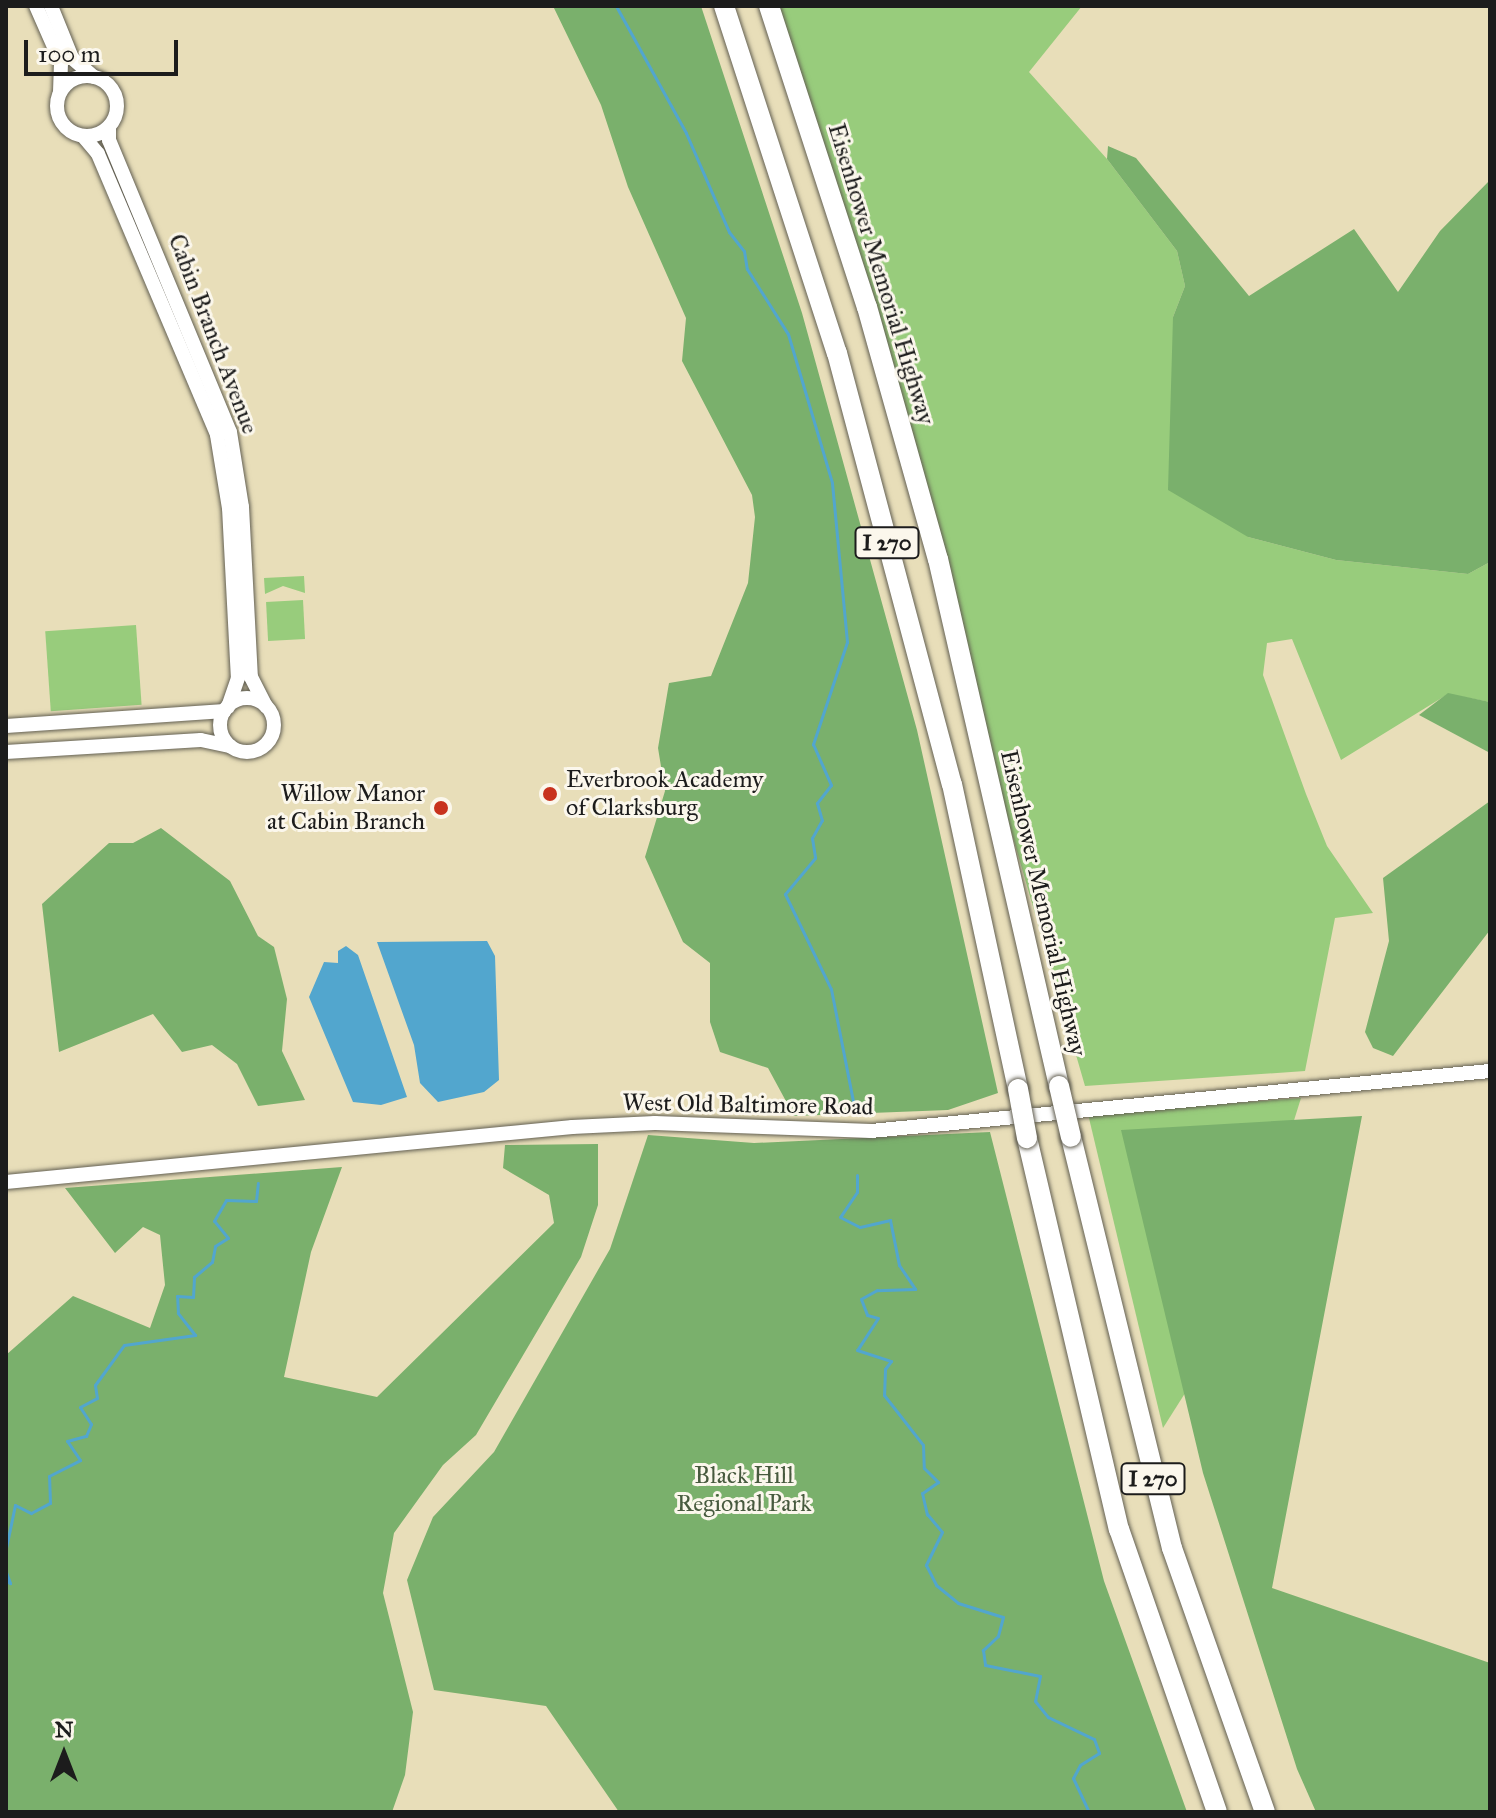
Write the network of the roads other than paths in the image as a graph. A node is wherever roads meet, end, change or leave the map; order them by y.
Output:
1 (36, 6) edge
2 (51, 6) edge
3 (724, 6) edge
4 (769, 6) edge
5 (94, 77) junction
6 (60, 92) junction
7 (109, 127) junction
8 (83, 136) junction
9 (266, 706) junction
10 (226, 709) junction
11 (6, 726) edge
12 (230, 746) junction
13 (6, 752) edge
14 (1490, 1071) edge
15 (6, 1182) edge
16 (1217, 1812) edge
17 (1265, 1812) edge

1 - 6 street
2 - 5 street
3 - 16 highway, I 270, bridge
4 - 17 highway, Eisenhower Memorial Highway / I 270, bridge
5 - 6 street
5 - 7 street
6 - 8 street
7 - 8 street
7 - 9 street, Cabin Branch Avenue
8 - 10 street, Cabin Branch Avenue
9 - 10 street
9 - 12 street
10 - 11 street
10 - 12 street
12 - 13 street
14 - 15 street, West Old Baltimore Road

